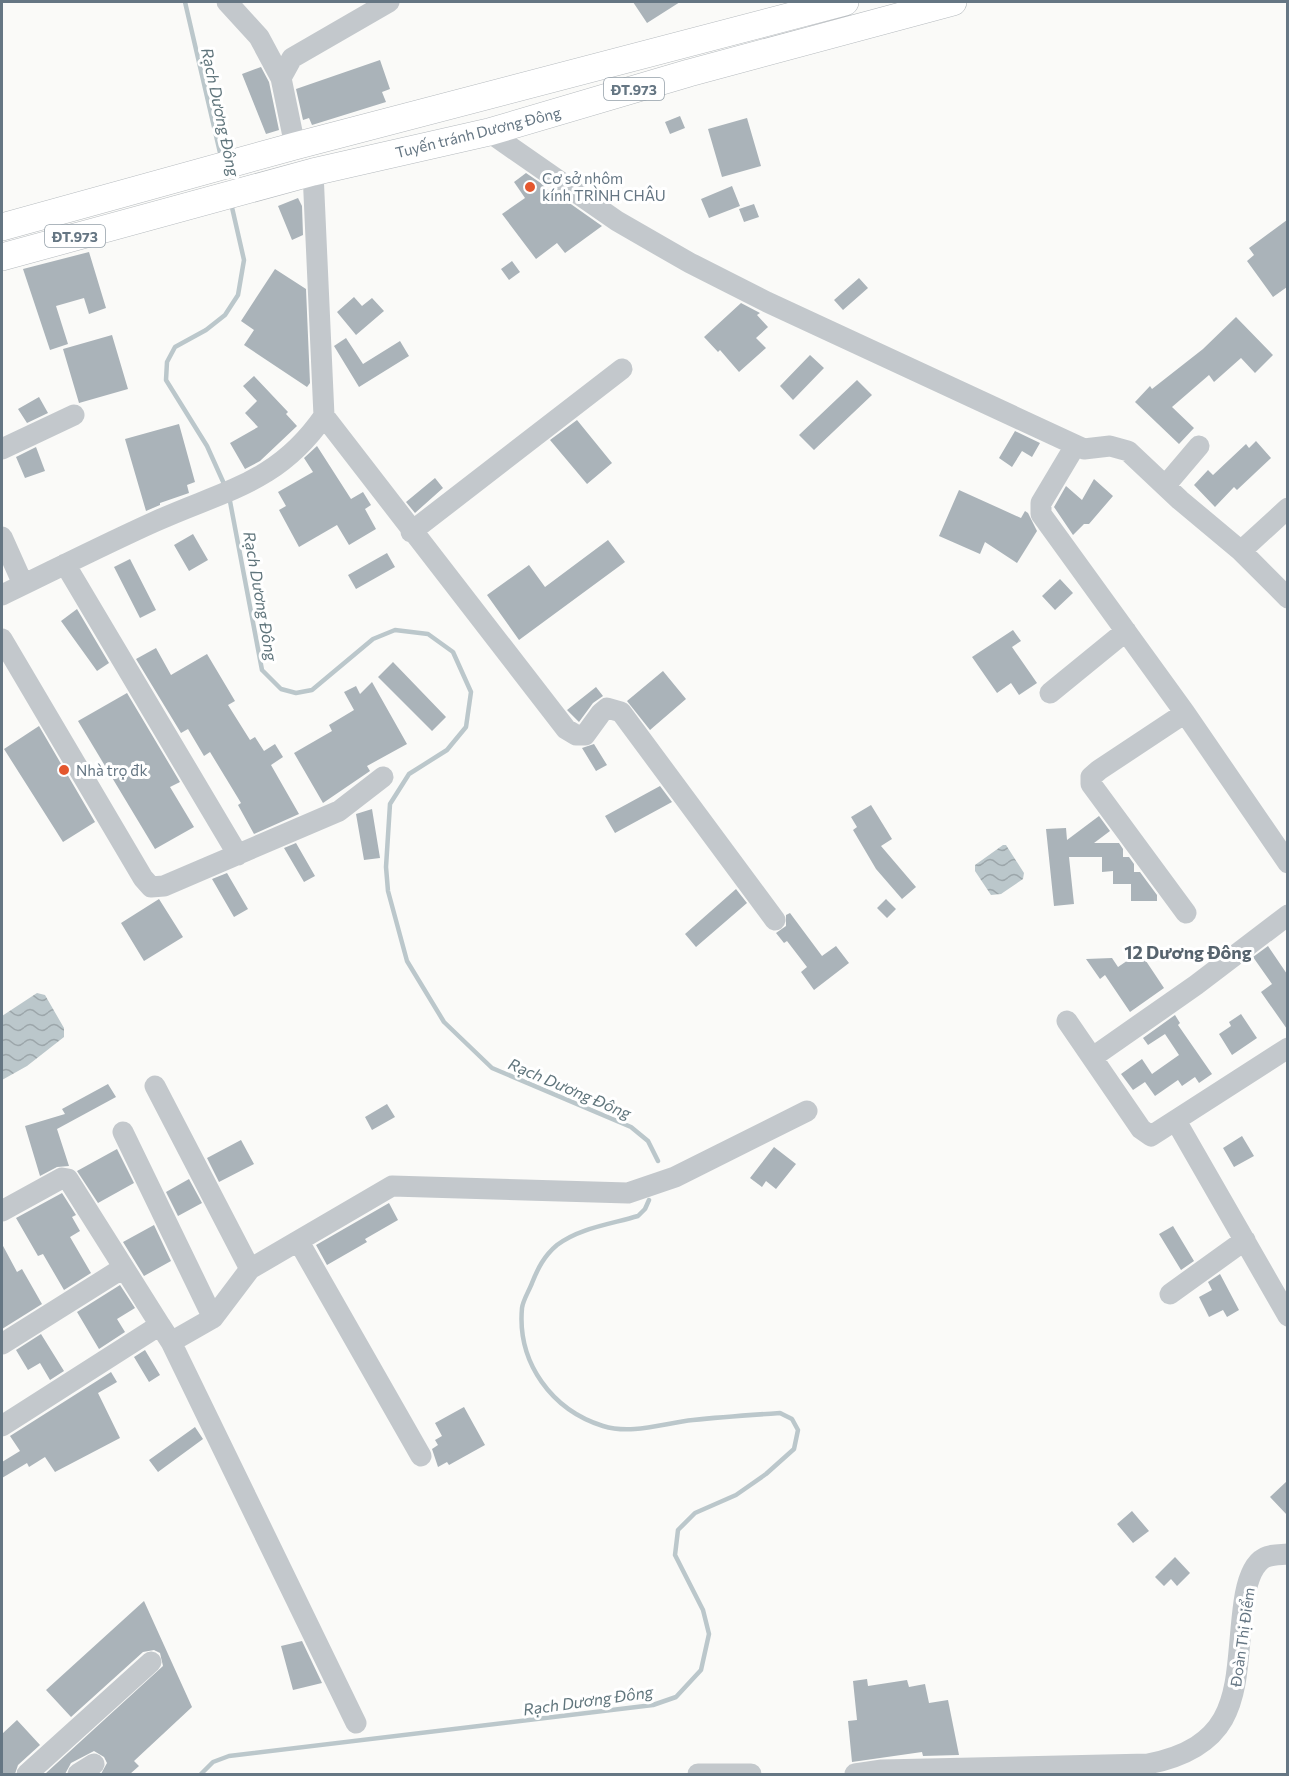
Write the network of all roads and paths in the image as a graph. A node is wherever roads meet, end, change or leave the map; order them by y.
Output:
1 (227, 2) edge
2 (389, 2) edge
3 (846, 2) edge
4 (953, 2) edge
5 (683, 45) junction
6 (689, 73) junction
7 (281, 78) junction
8 (489, 132) junction
9 (295, 146) junction
10 (313, 172) junction
11 (2, 226) edge
12 (2, 257) edge
13 (622, 369) dead end
14 (74, 416) dead end
15 (324, 416) junction
16 (1075, 446) junction
17 (1199, 446) dead end
18 (2, 449) edge
19 (1166, 486) junction
20 (1287, 508) edge
21 (411, 532) junction
22 (2, 537) edge
23 (1241, 551) junction
24 (65, 564) junction
25 (24, 584) junction
26 (2, 595) edge
27 (1287, 598) edge
28 (1126, 631) junction
29 (2, 639) edge
30 (1050, 693) dead end
31 (1185, 713) junction
32 (383, 777) dead end
33 (238, 855) junction
34 (1287, 863) edge
35 (1186, 913) dead end
36 (1287, 915) edge
37 (775, 920) dead end
38 (1067, 1021) dead end
39 (1287, 1048) edge
40 (1093, 1057) junction
41 (155, 1086) dead end
42 (807, 1111) dead end
43 (1176, 1121) junction
44 (123, 1132) dead end
45 (2, 1211) edge
46 (1245, 1240) junction
47 (299, 1242) junction
48 (123, 1269) junction
49 (250, 1269) junction
50 (1170, 1294) dead end
51 (1287, 1316) edge
52 (213, 1318) junction
53 (166, 1333) junction
54 (2, 1344) edge
55 (2, 1426) edge
56 (421, 1456) dead end
57 (1287, 1554) edge
58 (151, 1662) dead end
59 (356, 1724) dead end
60 (27, 1774) edge
61 (698, 1774) edge
62 (751, 1774) edge
63 (855, 1774) edge

1 - 7 street
2 - 7 street
3 - 5 main road, ĐT.973
4 - 6 main road, Tuyến tránh Dương Đông / ĐT.973
5 - 6 main road
5 - 9 main road, ĐT.973
6 - 8 main road, Tuyến tránh Dương Đông / ĐT.973
7 - 9 street
8 - 10 main road, Tuyến tránh Dương Đông / ĐT.973
8 - 16 street
9 - 11 main road, ĐT.973
10 - 12 main road, Tuyến tránh Dương Đông / ĐT.973
10 - 15 street
13 - 21 street
14 - 18 street
15 - 21 street
15 - 24 street
16 - 19 street
16 - 28 street
17 - 19 street
19 - 23 street
20 - 23 street
21 - 37 street
22 - 25 street
23 - 27 street
24 - 25 street
24 - 33 street
25 - 26 street
28 - 30 street
28 - 31 street
29 - 33 street
31 - 34 street
31 - 35 street
32 - 33 street
36 - 40 street
38 - 40 street
39 - 43 street
40 - 43 street
41 - 49 street
42 - 47 street
43 - 46 street
44 - 52 street
45 - 48 street
46 - 50 street
46 - 51 street
47 - 49 street
47 - 56 street
48 - 53 street
48 - 54 street
49 - 52 street
52 - 53 street
53 - 55 street
53 - 59 street
57 - 63 street, Đoàn Thị Điểm
58 - 60 street
61 - 62 street

